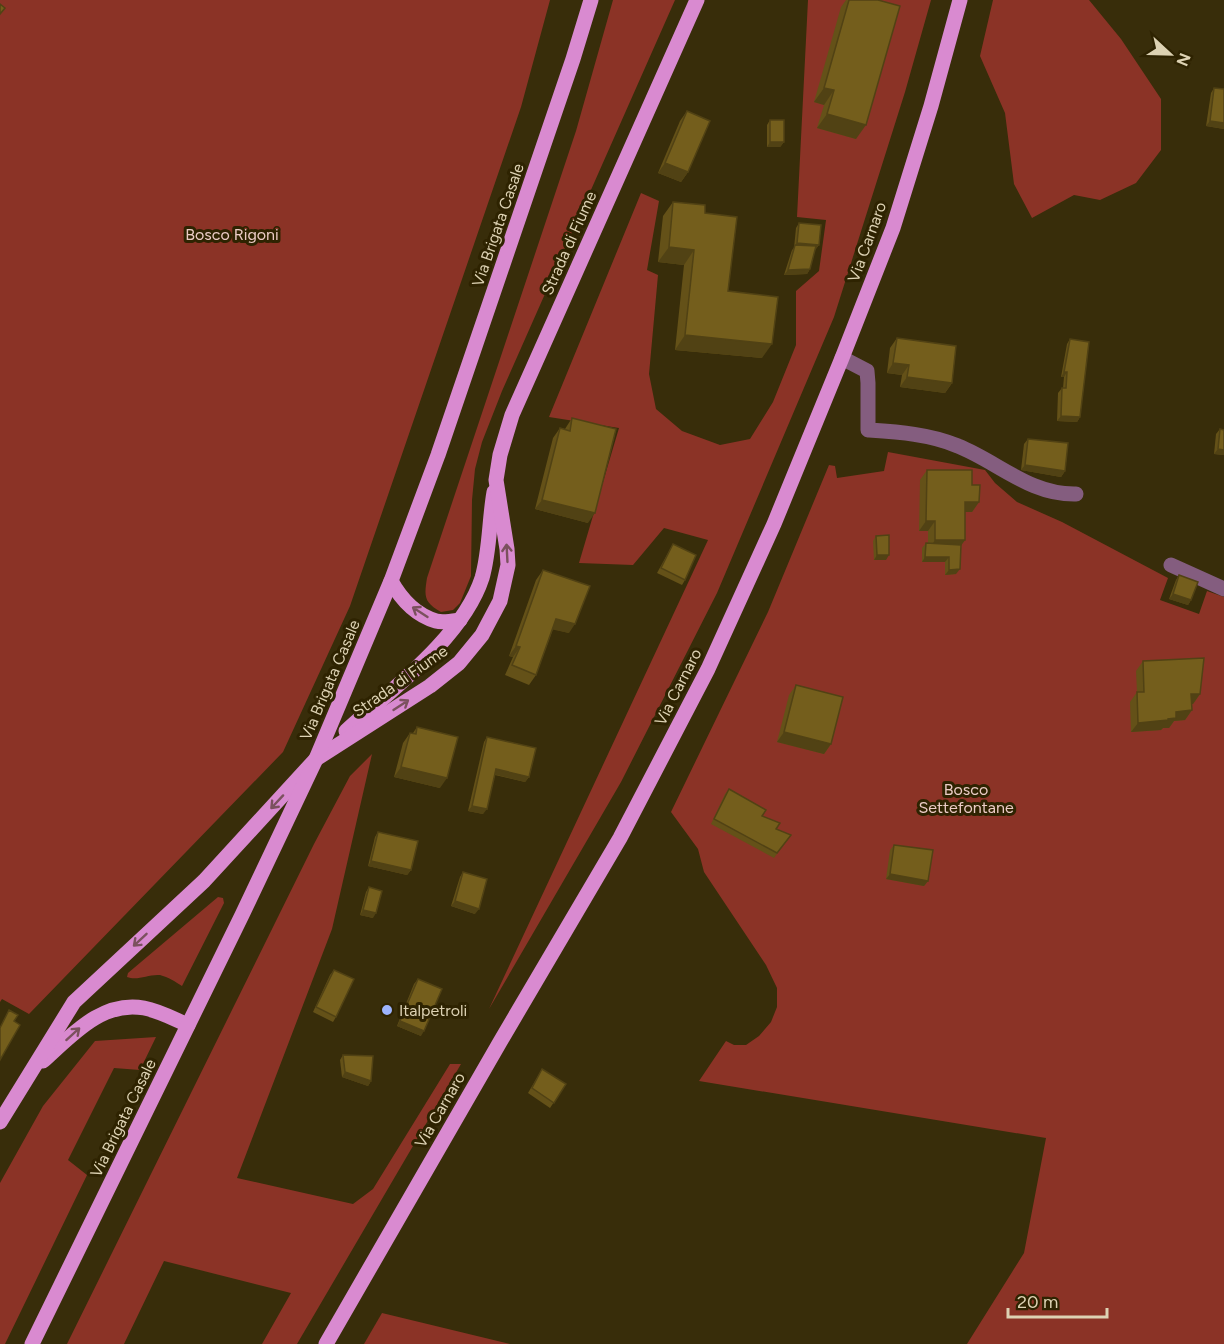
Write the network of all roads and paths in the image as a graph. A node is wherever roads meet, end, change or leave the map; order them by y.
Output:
1 (591, 0) edge
2 (697, 0) edge
3 (960, 0) edge
4 (842, 358) junction
5 (496, 480) junction
6 (1076, 494) dead end
7 (1171, 565) dead end
8 (391, 581) junction
9 (1224, 589) edge
10 (460, 620) junction
11 (316, 759) junction
12 (188, 1025) junction
13 (30, 1073) junction
14 (0, 1122) edge
15 (32, 1344) edge
16 (326, 1344) edge

1 - 8 main road, Via Brigata Casale
2 - 5 main road, Strada di Fiume
3 - 4 main road, Via Carnaro
4 - 6 street
4 - 16 main road, Via Carnaro
5 - 10 main road
11 -> 5 main road, Strada di Fiume
7 - 9 street
10 -> 8 main road
8 - 11 main road, Via Brigata Casale
10 - 11 main road
11 - 12 main road, Via Brigata Casale
11 -> 13 main road, Strada di Fiume
13 -> 12 main road
12 - 15 main road, Via Brigata Casale
13 - 14 main road, Strada di Fiume

